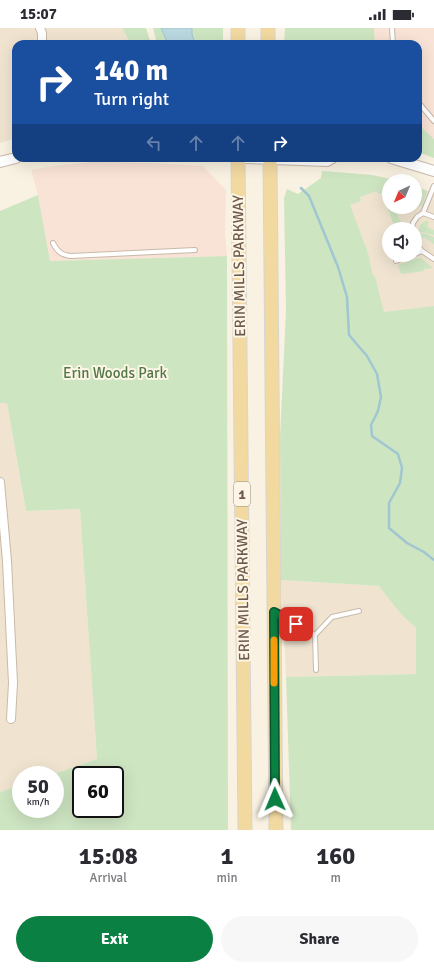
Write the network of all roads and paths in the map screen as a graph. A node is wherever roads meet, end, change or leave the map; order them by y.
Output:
1 (40, 28) edge
2 (238, 28) edge
3 (268, 28) edge
4 (392, 28) edge
5 (42, 40) edge
6 (238, 40) edge
7 (268, 40) edge
8 (393, 40) edge
9 (422, 107) edge
10 (434, 121) edge
11 (12, 159) edge
12 (0, 162) edge
13 (238, 162) edge
14 (270, 162) edge
15 (404, 162) edge
16 (434, 172) edge
17 (434, 186) edge
18 (423, 213) junction
19 (434, 217) edge
20 (414, 222) edge
21 (53, 243) dead end
22 (195, 250) dead end
23 (422, 252) edge
24 (434, 260) edge
25 (0, 482) edge
26 (359, 611) dead end
27 (274, 612) junction
28 (315, 635) junction
29 (316, 670) dead end
30 (11, 719) dead end
31 (245, 830) edge
32 (276, 830) edge

1 - 5 street
2 - 6 main road
3 - 7 main road
4 - 8 lane
9 - 10 lane
11 - 12 street
13 - 31 main road, ERIN MILLS PARKWAY / 1
14 - 27 main road, ERIN MILLS PARKWAY
15 - 16 street
17 - 18 lane
18 - 19 lane
18 - 20 lane
21 - 22 lane
23 - 24 lane
25 - 30 street
26 - 28 lane
27 - 28 lane
27 - 32 main road, ERIN MILLS PARKWAY
28 - 29 lane

